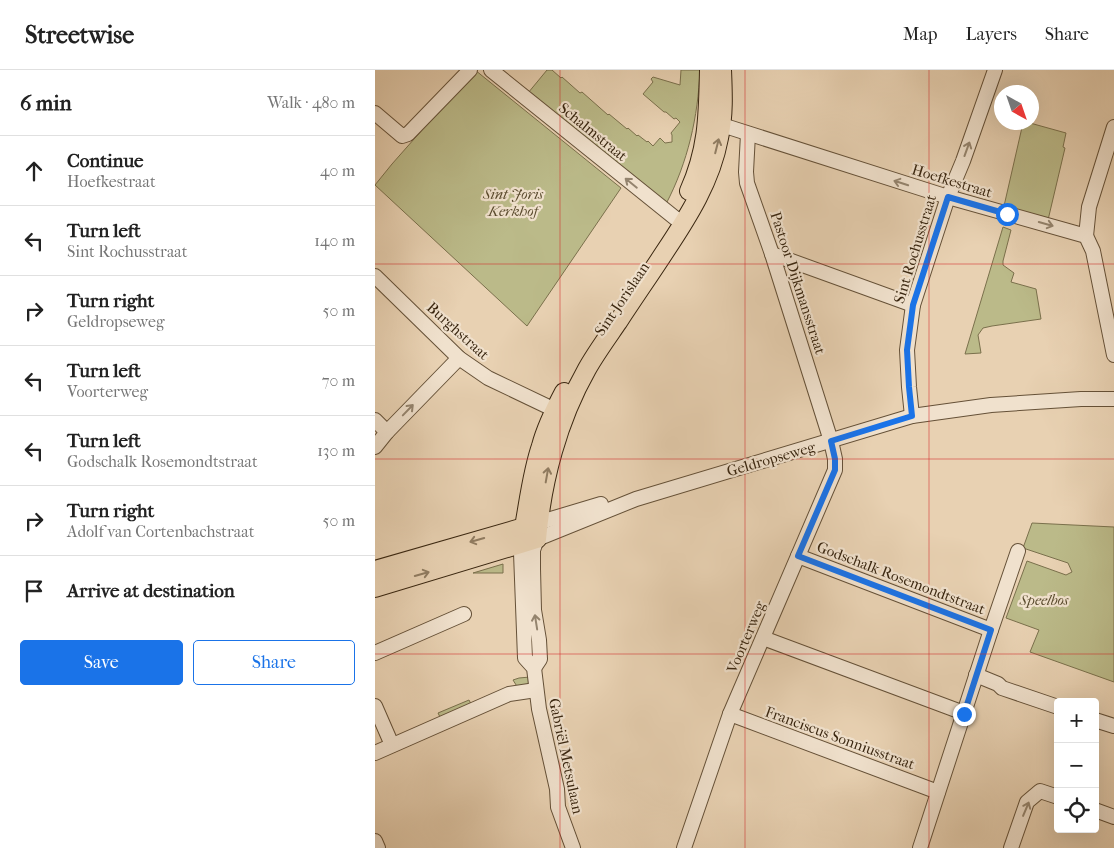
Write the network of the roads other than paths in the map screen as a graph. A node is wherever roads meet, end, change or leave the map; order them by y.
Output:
1 (470, 70) edge
2 (491, 70) edge
3 (709, 70) edge
4 (722, 70) edge
5 (995, 70) edge
6 (375, 113) edge
7 (722, 125) junction
8 (1114, 128) edge
9 (748, 134) junction
10 (948, 197) junction
11 (675, 218) junction
12 (1086, 236) junction
13 (772, 254) junction
14 (375, 276) edge
15 (913, 305) junction
16 (1114, 355) edge
17 (459, 358) junction
18 (1114, 399) edge
19 (555, 410) junction
20 (912, 416) junction
21 (375, 420) edge
22 (387, 432) junction
23 (831, 441) junction
24 (375, 446) edge
25 (530, 533) junction
26 (1019, 551) dead end
27 (798, 556) junction
28 (375, 570) edge
29 (375, 588) edge
30 (464, 614) dead end
31 (991, 630) junction
32 (763, 638) junction
33 (375, 653) edge
34 (976, 676) junction
35 (536, 690) junction
36 (375, 706) edge
37 (1054, 706) edge
38 (730, 714) junction
39 (964, 714) junction
40 (1099, 721) edge
41 (1114, 726) edge
42 (392, 745) junction
43 (375, 753) edge
44 (938, 792) junction
45 (1054, 796) edge
46 (1099, 811) edge
47 (1114, 817) edge
48 (375, 841) edge
49 (378, 848) edge
50 (573, 848) edge
51 (684, 848) edge
52 (921, 848) edge
53 (1011, 848) edge

1 - 6 street
11 -> 2 street, Schalmstraat
3 - 11 main road, Sint Jorislaan
4 - 7 main road, Sint Jorislaan
10 -> 5 street, Sint Rochusstraat
7 - 9 street, Hoefkestraat
25 -> 7 main road, Sint Jorislaan
8 - 12 street
10 -> 9 street, Hoefkestraat
9 - 13 street, Pastoor Dijkmansstraat
10 -> 12 street, Hoefkestraat
10 - 15 street, Sint Rochusstraat
11 - 19 main road, Sint Jorislaan
12 - 16 street
13 - 15 street
13 - 23 street, Pastoor Dijkmansstraat
14 - 17 street, Burghstraat
15 - 20 street, Sint Rochusstraat
17 - 19 street, Burghstraat
22 -> 17 street
18 - 20 street, Geldropseweg
19 - 25 main road, Sint Jorislaan
20 - 23 street, Geldropseweg
21 - 22 street
22 - 24 street
23 - 25 street, Geldropseweg
23 - 27 street, Voorterweg
25 -> 28 main road, Geldropseweg
29 -> 25 main road, Geldropseweg
25 - 35 street, Gabriël Metsulaan
26 - 31 street
27 - 31 street, Godschalk Rosemondtstraat
27 - 32 street, Voorterweg
30 - 33 street
31 - 34 street
32 - 38 street, Voorterweg
32 - 39 street
34 - 37 street
34 - 39 street
35 - 42 street
35 - 50 street, Gabriël Metsulaan
36 - 42 street
38 - 44 street, Franciscus Sonniusstraat
38 - 51 street, Voorterweg
39 - 44 street
40 - 41 street
42 - 43 street
44 - 52 street
53 -> 45 street
46 - 47 street
48 - 49 street

